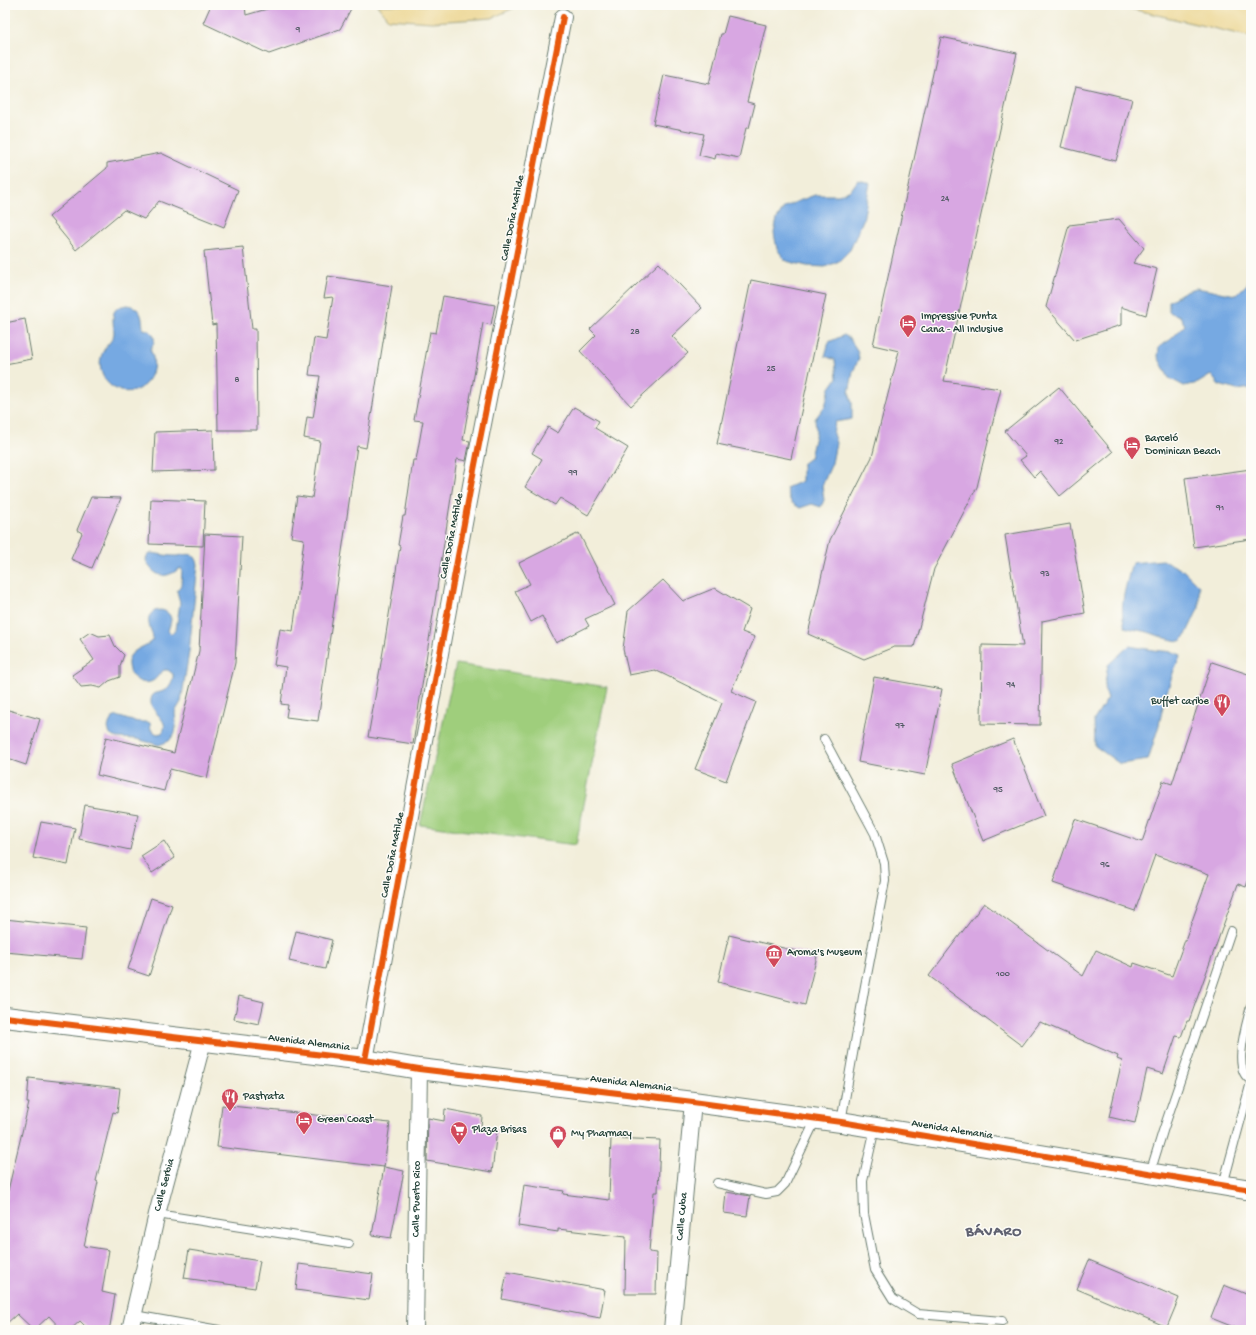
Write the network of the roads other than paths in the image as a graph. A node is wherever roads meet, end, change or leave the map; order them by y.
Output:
1 (563, 17) dead end
2 (824, 739) dead end
3 (1231, 931) dead end
4 (1251, 1006) edge
5 (5, 1017) edge
6 (203, 1041) junction
7 (365, 1060) junction
8 (419, 1069) junction
9 (1251, 1081) edge
10 (693, 1102) junction
11 (816, 1119) junction
12 (841, 1122) junction
13 (875, 1128) junction
14 (1150, 1173) junction
15 (717, 1183) dead end
16 (1223, 1185) junction
17 (1251, 1190) edge
18 (157, 1214) junction
19 (349, 1244) dead end
20 (1002, 1321) dead end
21 (132, 1323) edge
22 (219, 1330) edge
23 (415, 1330) edge
24 (672, 1330) edge

1 - 7 street, Calle Doña Matilde
2 - 12 lane
3 - 14 lane
4 - 9 lane
5 - 6 street, Avenida Alemania
6 - 7 street, Avenida Alemania
6 - 18 street, Calle Serbia
7 - 8 street, Avenida Alemania
8 - 10 street, Avenida Alemania
8 - 23 street, Calle Puerto Rico
9 - 16 lane
10 - 11 street, Avenida Alemania
10 - 24 street, Calle Cuba
11 - 12 street, Avenida Alemania
11 - 15 lane
12 - 13 street, Avenida Alemania
13 - 14 street, Avenida Alemania
13 - 20 lane
14 - 16 street, Avenida Alemania
16 - 17 street, Avenida Alemania
18 - 19 lane
18 - 21 street, Calle Serbia
21 - 22 lane

